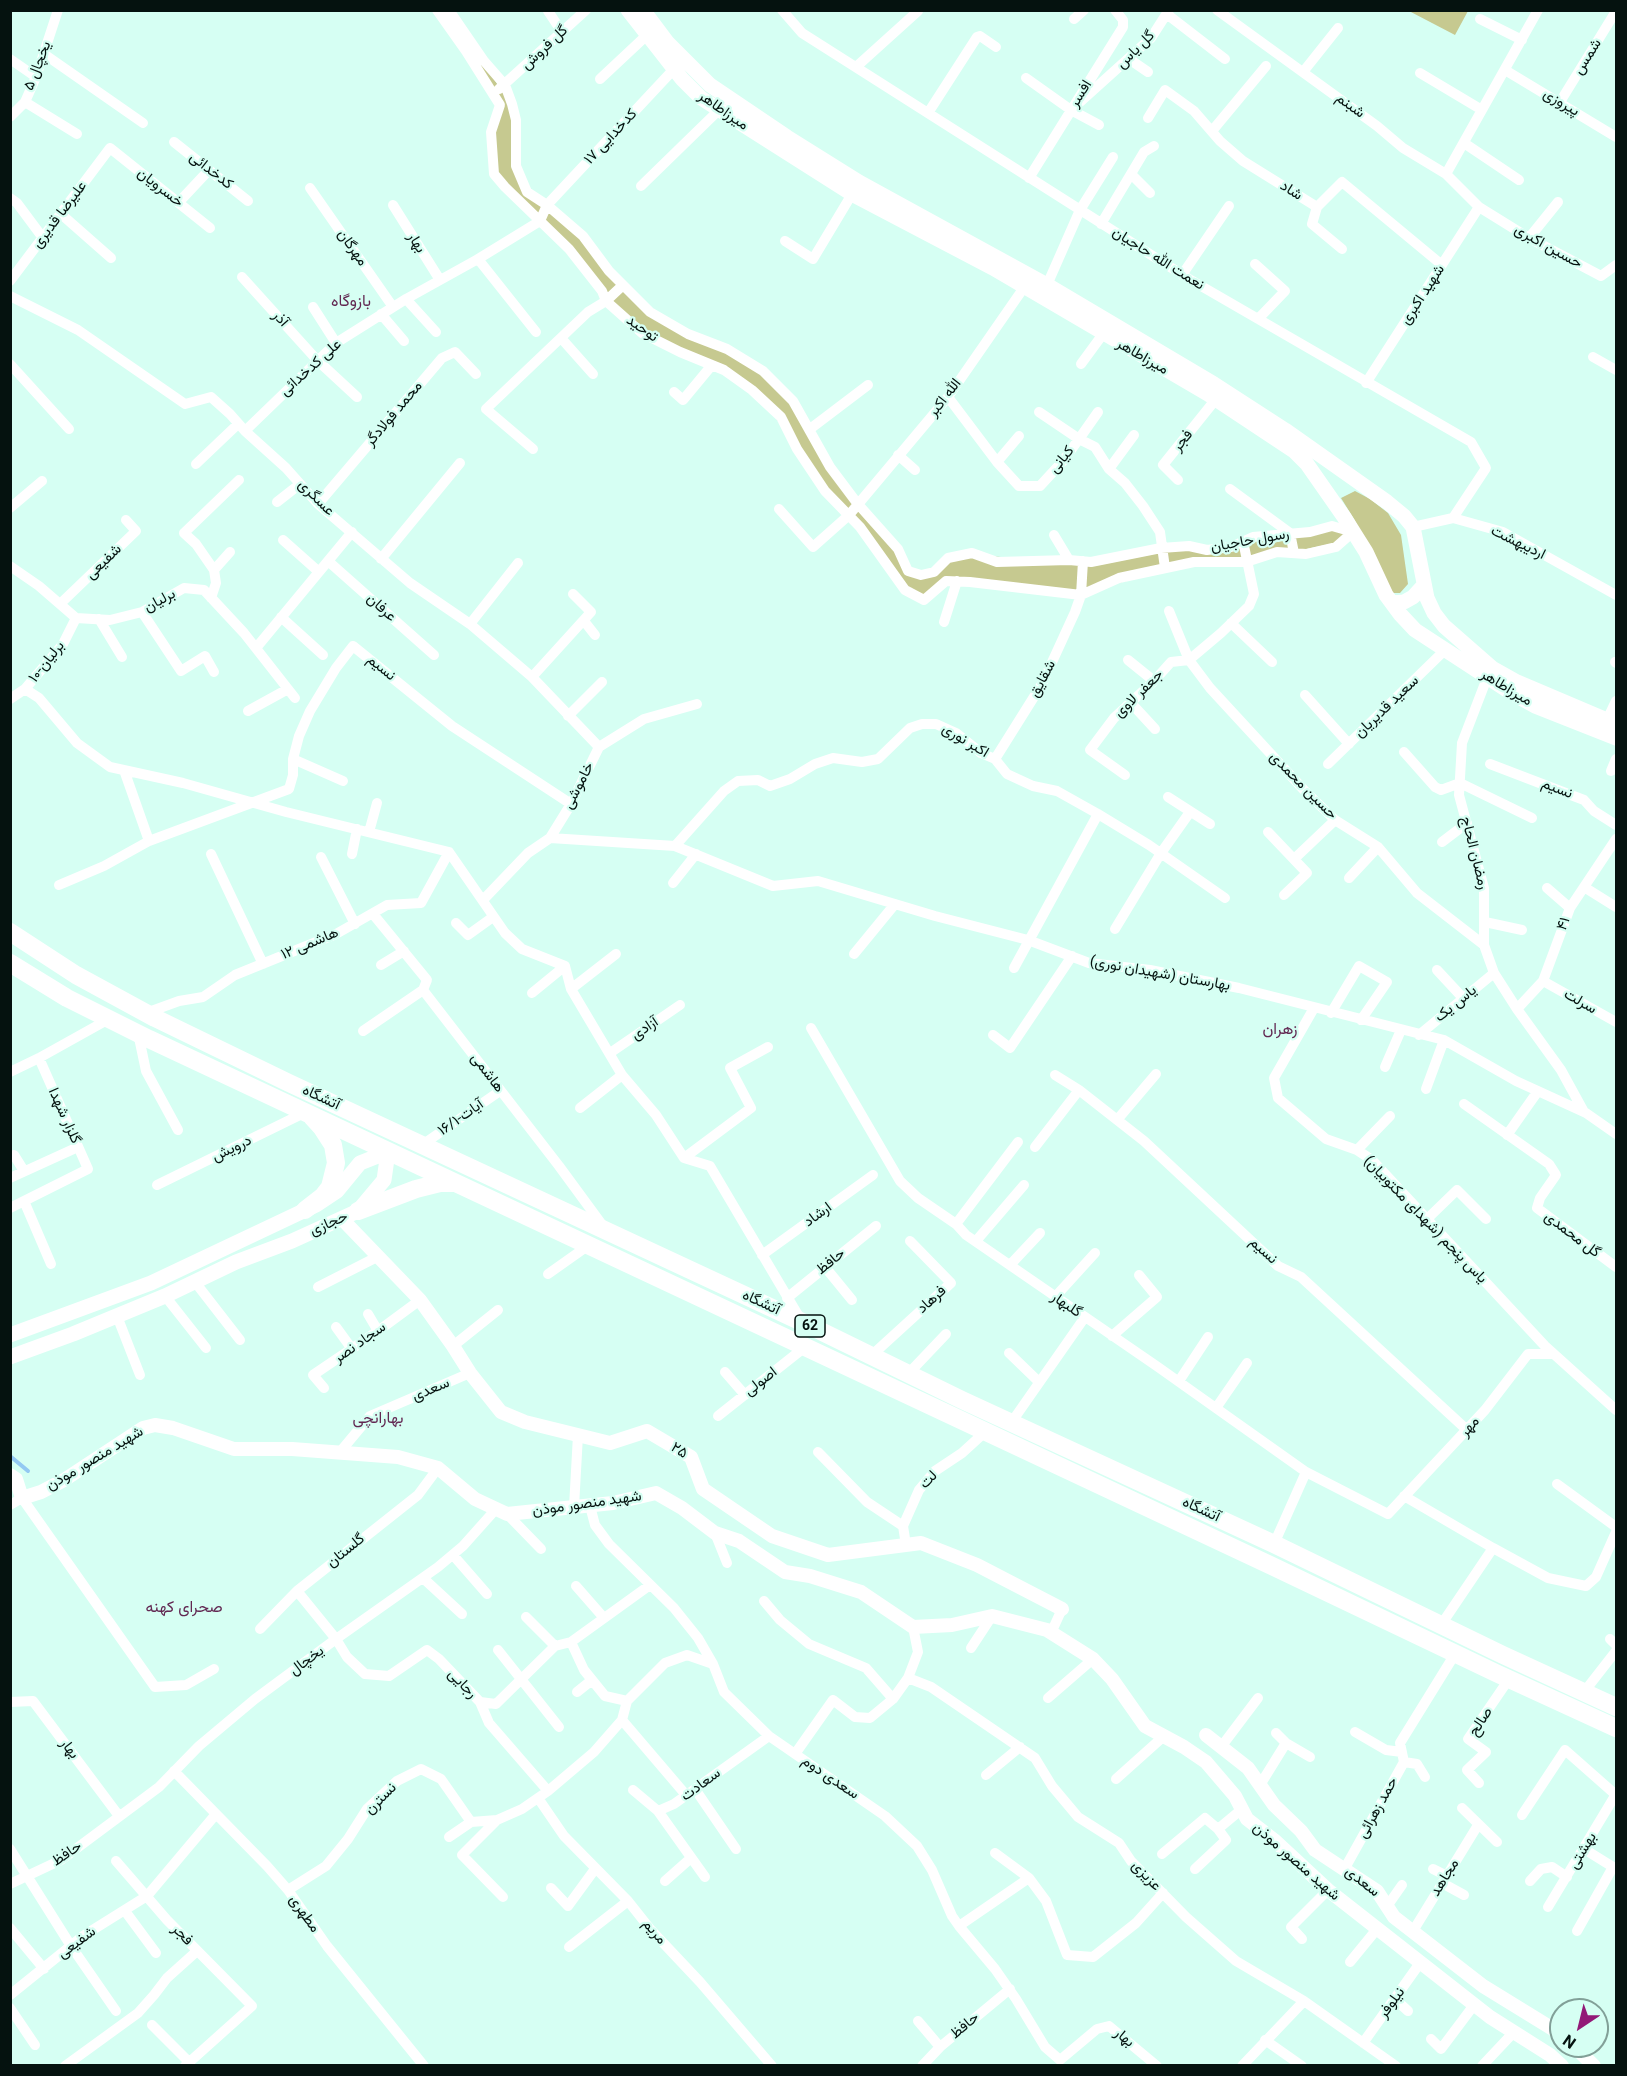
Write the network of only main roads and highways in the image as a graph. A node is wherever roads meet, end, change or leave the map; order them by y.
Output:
1 (628, 10) edge
2 (643, 10) edge
3 (1353, 478) junction
4 (1331, 498) junction
5 (1424, 585) junction
6 (1392, 603) junction
7 (1612, 722) edge
8 (1617, 738) edge
9 (10, 932) edge
10 (10, 963) edge
11 (306, 1112) junction
12 (398, 1134) junction
13 (388, 1152) junction
14 (457, 1183) junction
15 (305, 1210) junction
16 (350, 1215) junction
17 (248, 1238) junction
18 (258, 1254) junction
19 (10, 1335) edge
20 (10, 1357) edge
21 (1411, 1610) junction
22 (1402, 1629) junction
23 (1466, 1636) junction
24 (1455, 1654) junction
25 (1617, 1707) edge
26 (1617, 1728) edge

1 - 4 main road, میرزاطاهر
2 - 3 main road, میرزاطاهر
3 - 4 main road
3 - 5 main road, میرزاطاهر
4 - 6 main road, میرزاطاهر
5 - 6 main road
5 - 7 main road, میرزاطاهر
6 - 8 main road, میرزاطاهر
9 - 12 main road, آتشگاه / 62
10 - 11 main road, آتشگاه / 62
11 - 13 main road, آتشگاه / 62
11 - 15 main road
12 - 13 main road
12 - 21 main road, آتشگاه / 62
13 - 14 main road, آتشگاه / 62
13 - 15 main road, حجازی
13 - 16 main road, حجازی
14 - 16 main road
14 - 22 main road, آتشگاه / 62
15 - 17 main road, حجازی
16 - 18 main road, حجازی
17 - 18 main road
17 - 19 main road, حجازی
18 - 20 main road, حجازی
21 - 22 main road
21 - 23 main road, آتشگاه / 62
22 - 24 main road, آتشگاه / 62
23 - 24 main road
23 - 25 main road, آتشگاه / 62
24 - 26 main road, آتشگاه / 62

